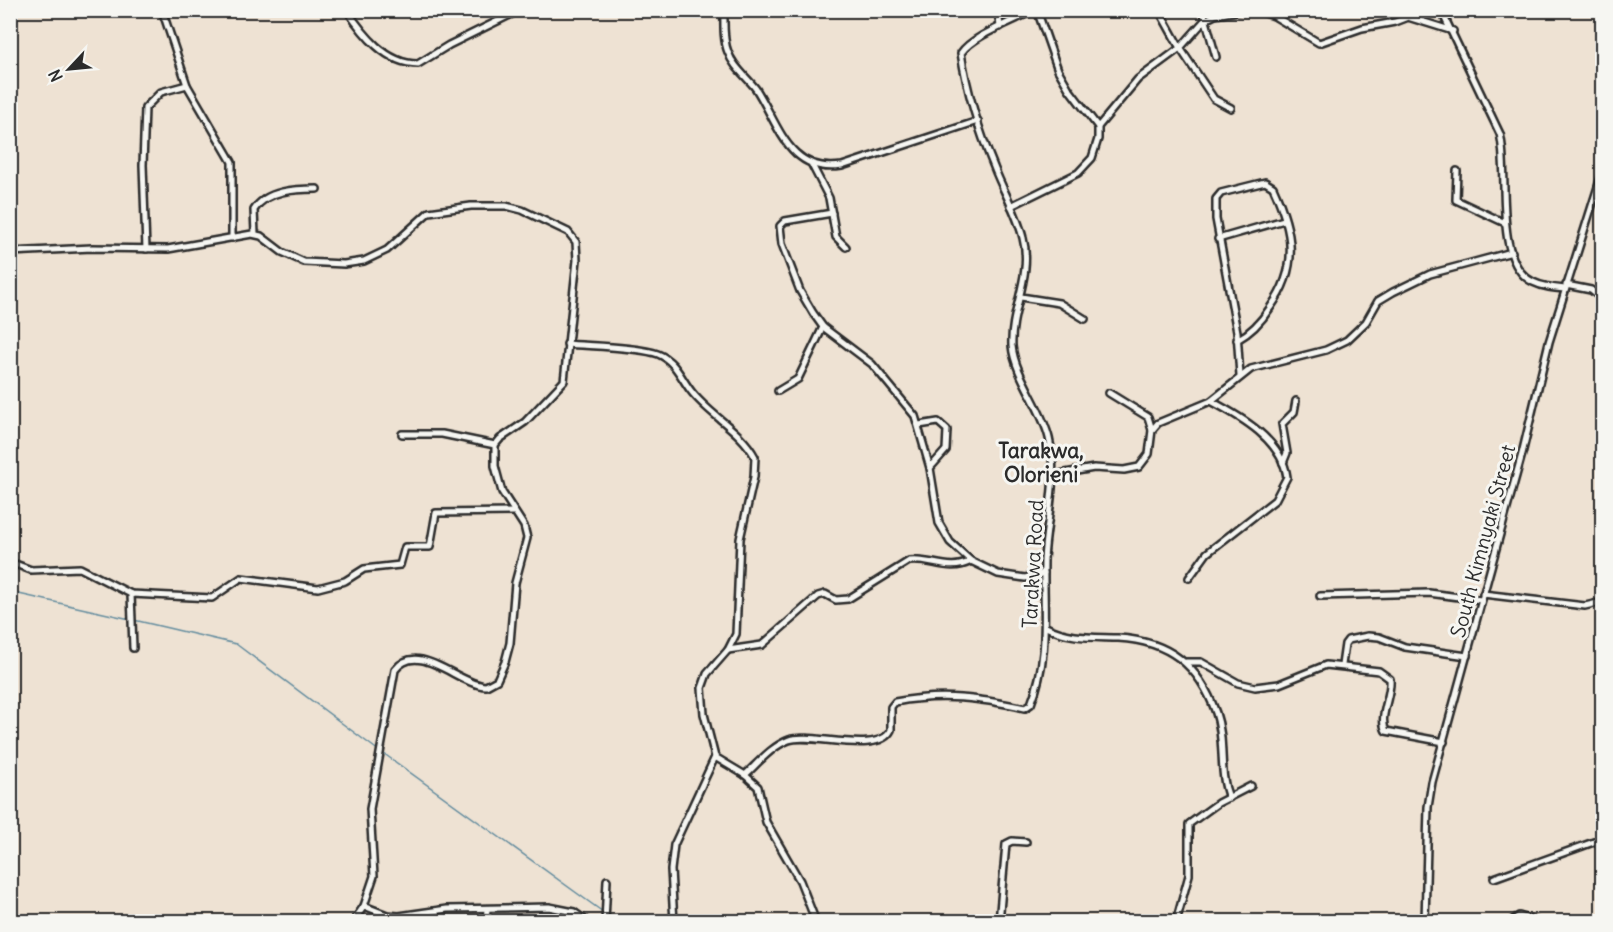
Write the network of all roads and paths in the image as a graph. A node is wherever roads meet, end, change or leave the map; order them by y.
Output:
1 (162, 10) edge
2 (347, 10) edge
3 (520, 10) edge
4 (724, 10) edge
5 (998, 10) edge
6 (1035, 10) edge
7 (1203, 10) edge
8 (1245, 10) edge
9 (1256, 10) edge
10 (1441, 10) edge
11 (1160, 12) edge
12 (1205, 20) junction
13 (1000, 27) junction
14 (1453, 31) junction
15 (1180, 48) junction
16 (1216, 57) dead end
17 (187, 85) junction
18 (1231, 108) dead end
19 (978, 121) junction
20 (1098, 127) junction
21 (811, 163) junction
22 (1457, 171) dead end
23 (1602, 174) edge
24 (317, 189) dead end
25 (1011, 206) junction
26 (832, 213) junction
27 (1284, 220) junction
28 (1505, 223) junction
29 (255, 234) junction
30 (232, 238) junction
31 (1218, 239) junction
32 (846, 247) dead end
33 (146, 249) junction
34 (10, 252) edge
35 (1512, 252) junction
36 (1565, 287) junction
37 (1021, 297) junction
38 (1602, 299) edge
39 (1085, 319) dead end
40 (823, 327) junction
41 (1237, 340) junction
42 (567, 344) junction
43 (1240, 376) junction
44 (778, 391) dead end
45 (1108, 393) dead end
46 (1211, 401) junction
47 (1296, 402) dead end
48 (919, 426) junction
49 (1152, 430) junction
50 (402, 435) dead end
51 (495, 445) junction
52 (1283, 463) junction
53 (930, 468) junction
54 (1054, 475) junction
55 (513, 512) junction
56 (971, 561) junction
57 (10, 562) edge
58 (1044, 573) junction
59 (1189, 578) dead end
60 (131, 594) junction
61 (1320, 596) dead end
62 (1482, 597) junction
63 (1602, 602) edge
64 (1046, 627) junction
65 (133, 648) dead end
66 (728, 650) junction
67 (1467, 656) junction
68 (1186, 662) junction
69 (1342, 665) junction
70 (1444, 742) junction
71 (716, 757) junction
72 (746, 775) junction
73 (1251, 786) dead end
74 (1602, 790) edge
75 (1229, 798) junction
76 (1601, 839) edge
77 (1026, 842) dead end
78 (1494, 878) dead end
79 (607, 880) dead end
80 (364, 906) junction
81 (486, 909) junction
82 (253, 921) edge
83 (262, 921) edge
84 (353, 921) edge
85 (486, 921) edge
86 (588, 921) edge
87 (605, 921) edge
88 (674, 921) edge
89 (816, 921) edge
90 (999, 921) edge
91 (1176, 921) edge
92 (1425, 921) edge
93 (1510, 921) edge
94 (1539, 921) edge

1 - 17 street
2 - 3 street
4 - 21 street
5 - 13 street
6 - 13 street, Tarakwa Road
6 - 20 street
7 - 12 street
8 - 12 street
9 - 14 street
10 - 14 street
11 - 15 street
12 - 15 street
12 - 16 street
13 - 19 street, Tarakwa Road
14 - 28 street
15 - 18 street
15 - 20 street
17 - 30 street
17 - 33 street
19 - 21 street
19 - 25 street, Tarakwa Road
20 - 25 street
21 - 26 street
22 - 28 street
23 - 36 street, South Kimnyaki Street
24 - 29 street
25 - 37 street, Tarakwa Road
26 - 32 street
26 - 40 street
27 - 31 street
27 - 31 street
27 - 41 street
28 - 35 street
29 - 30 street
29 - 42 street
30 - 33 street
31 - 41 street
33 - 34 street
35 - 36 street
35 - 43 street
36 - 38 street
36 - 62 street, South Kimnyaki Street
37 - 39 street
37 - 54 street, Tarakwa Road
40 - 44 street
40 - 48 street
41 - 43 street
42 - 51 street
42 - 66 street
43 - 46 street
45 - 49 street
46 - 49 street
46 - 52 street
47 - 52 street
48 - 53 street
48 - 53 street
49 - 54 street
50 - 51 street
51 - 55 street
52 - 59 street
53 - 56 street
54 - 58 street, Tarakwa Road
55 - 60 street
55 - 80 street
56 - 58 street
56 - 66 street
57 - 60 street
58 - 64 street, Tarakwa Road
60 - 65 street
61 - 62 street
62 - 63 street
62 - 67 street, South Kimnyaki Street
64 - 68 street
64 - 72 street, Tarakwa Road
66 - 71 street
67 - 69 street
67 - 70 street, South Kimnyaki Street
68 - 69 street
68 - 75 street
69 - 70 street
70 - 92 street, South Kimnyaki Street
71 - 72 street
71 - 88 street
72 - 89 street
73 - 75 street
74 - 76 street
75 - 91 street
76 - 78 street
77 - 90 street
79 - 87 street
80 - 81 street
80 - 84 street
81 - 85 street
81 - 86 street
82 - 83 street
93 - 94 street

